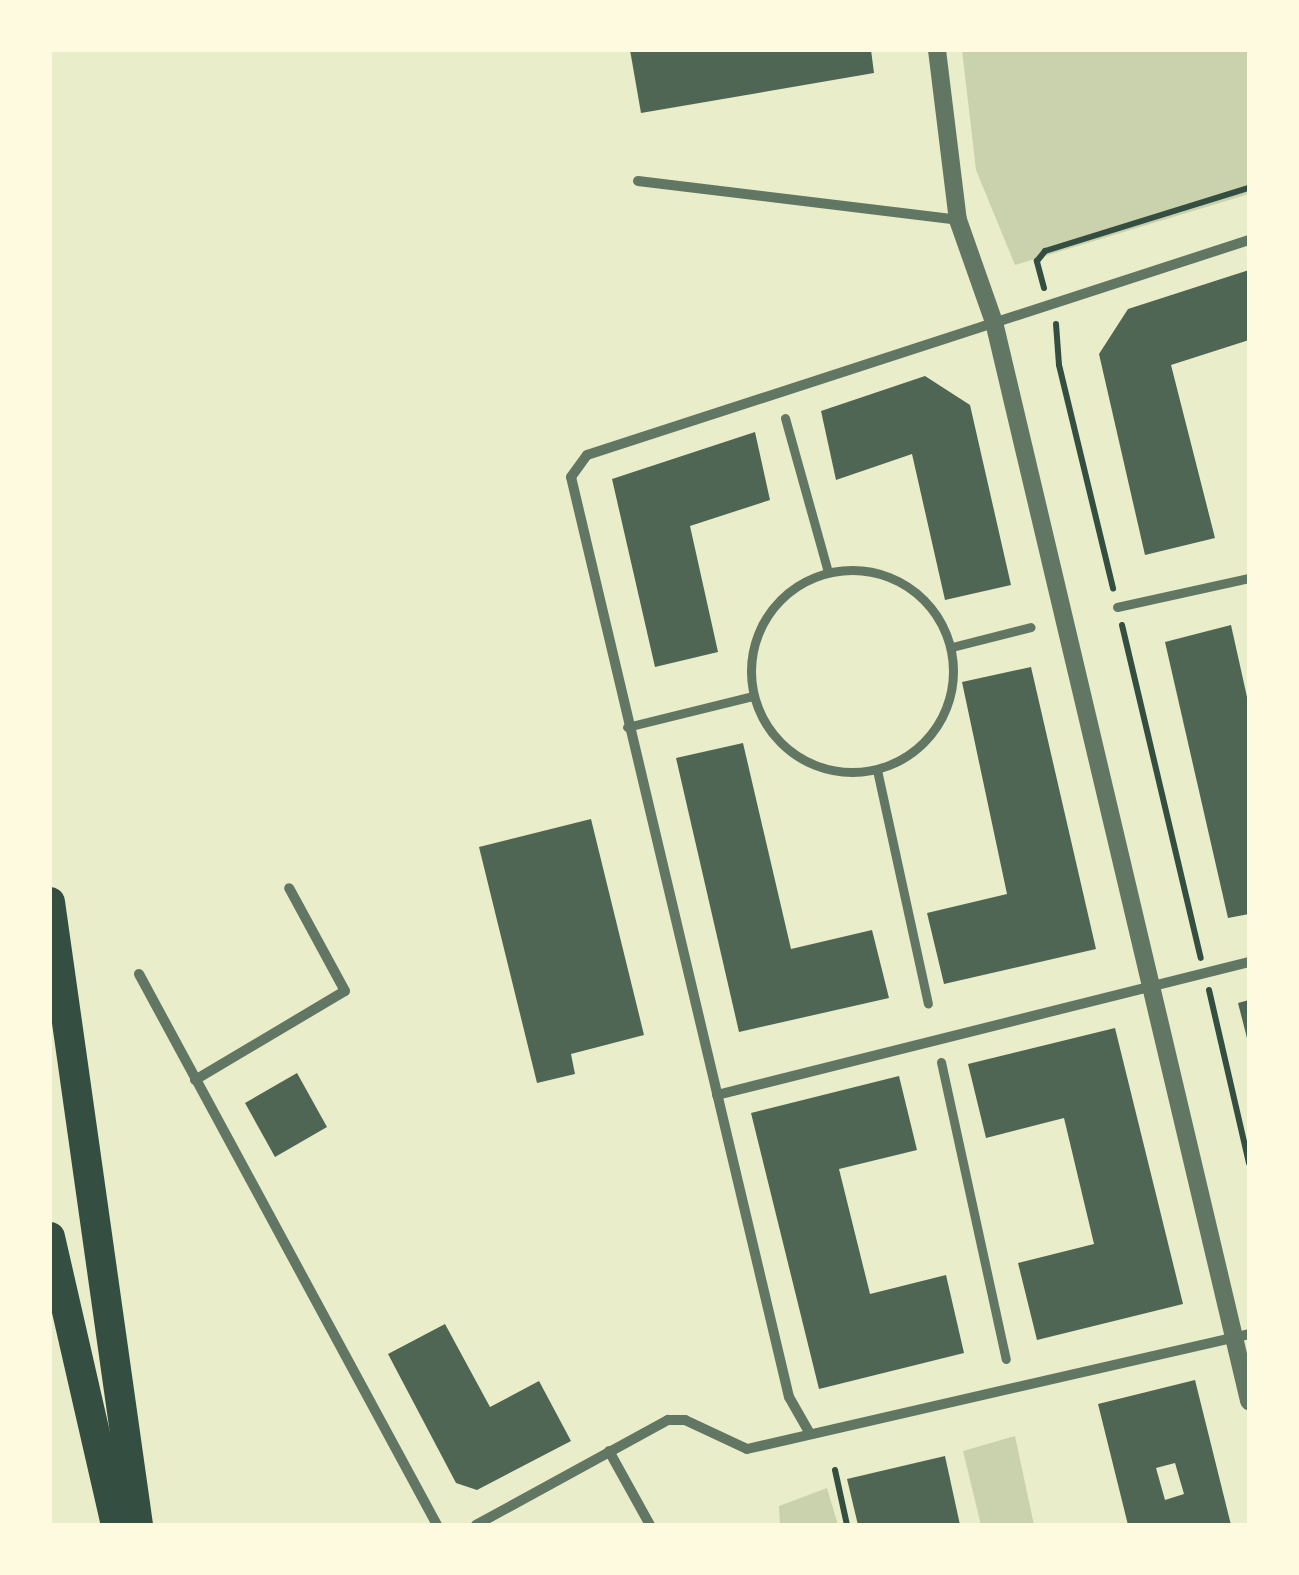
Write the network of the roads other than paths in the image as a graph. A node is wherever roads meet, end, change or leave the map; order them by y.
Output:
1 (937, 50) edge
2 (638, 181) dead end
3 (958, 220) junction
4 (1249, 240) edge
5 (994, 322) junction
6 (785, 418) dead end
7 (828, 572) junction
8 (1249, 578) edge
9 (1118, 607) road end
10 (1031, 627) dead end
11 (952, 647) junction
12 (754, 696) junction
13 (627, 727) junction
14 (876, 770) junction
15 (289, 888) dead end
16 (50, 902) edge
17 (1249, 962) edge
18 (139, 974) dead end
19 (1153, 985) junction
20 (928, 1004) dead end
21 (941, 1062) dead end
22 (194, 1080) junction
23 (717, 1095) junction
24 (50, 1238) edge
25 (1241, 1336) edge
26 (1006, 1360) dead end
27 (1249, 1400) edge
28 (809, 1432) junction
29 (608, 1451) junction
30 (116, 1525) edge
31 (138, 1525) edge
32 (438, 1525) edge
33 (476, 1525) edge
34 (650, 1525) edge

1 - 3 street
2 - 3 street
3 - 5 street
4 - 5 street
5 - 13 street
5 - 19 street
6 - 7 street
7 - 11 street
7 - 12 street
8 - 9 street
10 - 11 street
11 - 14 street
12 - 13 street
12 - 14 street
13 - 23 street
14 - 20 street
15 - 22 street
16 - 31 highway
17 - 19 street
18 - 22 street
19 - 23 street
19 - 25 street
21 - 26 street
22 - 32 street
23 - 28 street
24 - 30 highway
25 - 27 street
25 - 28 street
28 - 29 street
29 - 33 street
29 - 34 street

